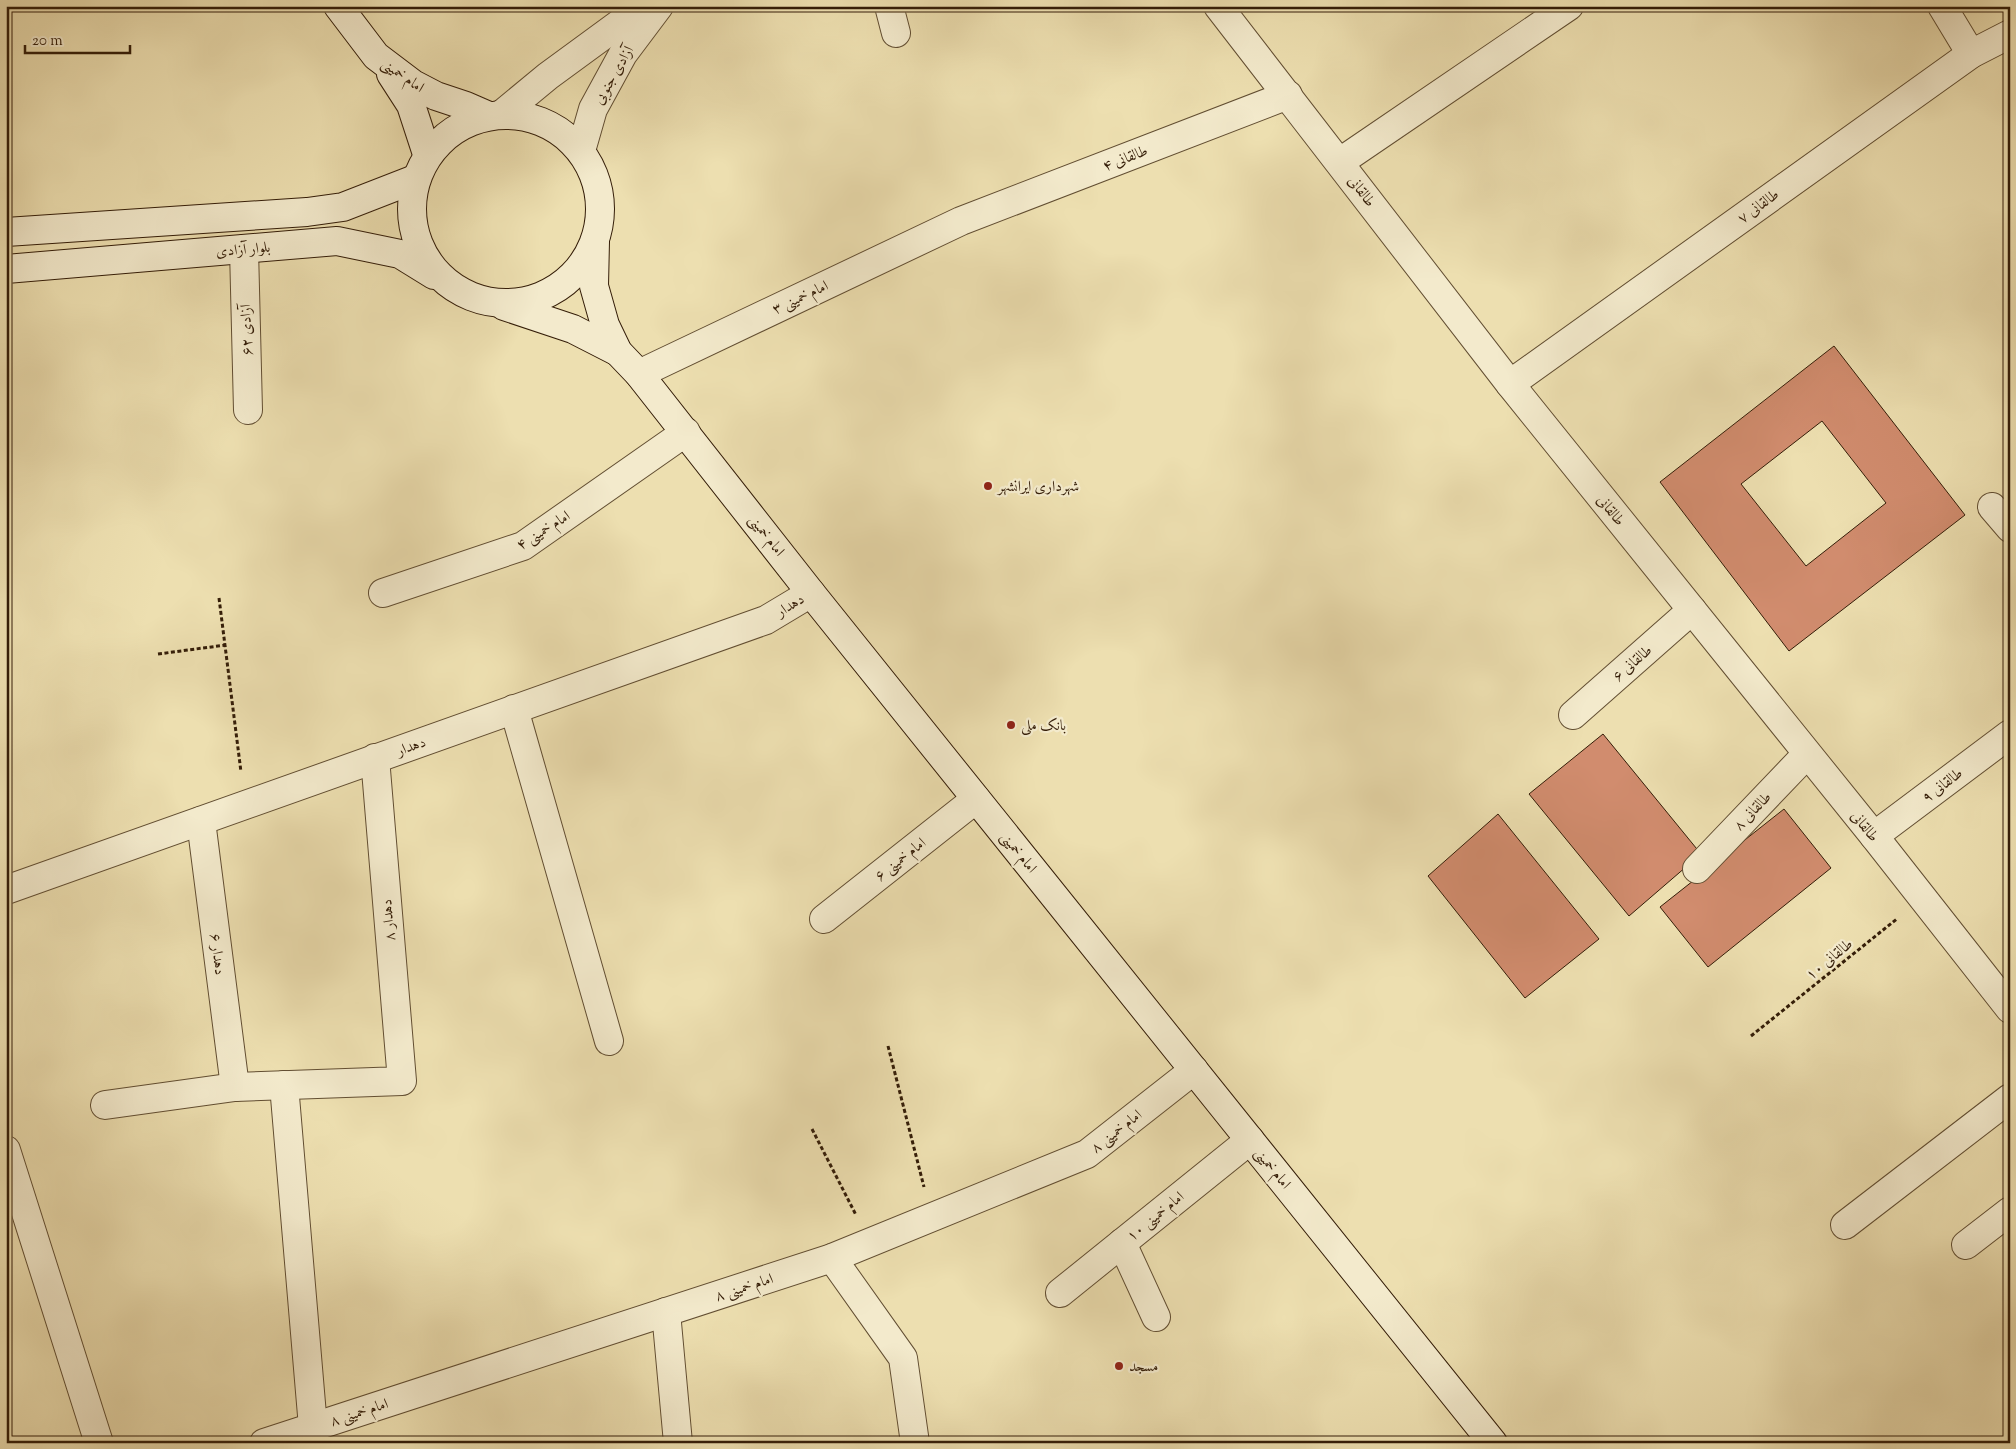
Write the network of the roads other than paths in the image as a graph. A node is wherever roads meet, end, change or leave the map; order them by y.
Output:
1 (338, 6) edge
2 (646, 6) edge
3 (659, 6) edge
4 (889, 6) edge
5 (1218, 6) edge
6 (1569, 6) edge
7 (1942, 6) edge
8 (896, 32) dead end
9 (2010, 34) edge
10 (1971, 54) junction
11 (376, 56) junction
12 (1288, 95) junction
13 (495, 115) junction
14 (581, 151) junction
15 (427, 154) junction
16 (1340, 162) junction
17 (415, 179) junction
18 (961, 221) joint
19 (6, 232) edge
20 (595, 241) junction
21 (244, 249) junction
22 (6, 269) edge
23 (467, 295) junction
24 (496, 304) junction
25 (618, 352) junction
26 (639, 374) junction
27 (1510, 384) junction
28 (248, 410) dead end
29 (686, 432) junction
30 (1992, 507) dead end
31 (2010, 528) edge
32 (383, 593) dead end
33 (811, 593) junction
34 (1692, 610) junction
35 (514, 709) junction
36 (1573, 715) dead end
37 (2010, 734) edge
38 (1806, 754) junction
39 (375, 758) junction
40 (976, 799) junction
41 (201, 821) junction
42 (1874, 836) junction
43 (1697, 869) dead end
44 (6, 890) edge
45 (824, 919) dead end
46 (2010, 1009) edge
47 (609, 1041) dead end
48 (1194, 1070) junction
49 (284, 1085) junction
50 (234, 1087) junction
51 (2010, 1098) edge
52 (105, 1105) dead end
53 (1250, 1140) junction
54 (6, 1150) edge
55 (2010, 1211) edge
56 (1845, 1225) dead end
57 (1122, 1243) junction
58 (1966, 1245) dead end
59 (832, 1258) junction
60 (1060, 1293) dead end
61 (666, 1312) junction
62 (1156, 1317) dead end
63 (314, 1427) junction
64 (99, 1443) edge
65 (264, 1443) edge
66 (678, 1443) edge
67 (915, 1443) edge
68 (1493, 1443) edge

1 - 11 street, امام خمینی
2 - 13 street
3 - 14 street, آزادی جنوبی
4 - 8 street
5 - 12 street, طالقانی
6 - 16 street
7 - 10 street
9 - 10 street, طالقانی ۷
10 - 27 street, طالقانی ۷
11 - 13 street, امام خمینی
11 - 15 street
12 - 16 street, طالقانی
12 - 18 street, طالقانی ۴
13 - 14 street
13 - 15 street
14 - 20 street
15 - 17 street
16 - 27 street, طالقانی
17 - 19 street
17 - 23 street
18 - 26 street, امام خمینی ۳
20 - 24 street
20 - 25 street, امام خمینی
21 - 22 street, بلوار آزادی
21 - 23 street, بلوار آزادی
21 - 28 street, آزادی ۶۲
23 - 24 street
24 - 25 street
25 - 26 street, امام خمینی
26 - 29 street, امام خمینی
27 - 34 street, طالقانی
29 - 32 street, امام خمینی ۴
29 - 33 street, امام خمینی
30 - 31 street
33 - 35 street, دهدار
33 - 40 street, امام خمینی
34 - 36 street, طالقانی ۶
34 - 38 street, طالقانی
35 - 39 street, دهدار
35 - 47 street
37 - 42 street, طالقانی ۹
38 - 42 street, طالقانی
38 - 43 street, طالقانی ۸
39 - 41 street, دهدار
39 - 49 street, دهدار ۸
40 - 45 street, امام خمینی ۶
40 - 48 street, امام خمینی
41 - 44 street, دهدار
41 - 50 street, دهدار ۶
42 - 46 street, طالقانی
48 - 53 street, امام خمینی
48 - 59 street, امام خمینی ۸
49 - 50 street
49 - 63 street
50 - 52 street
51 - 56 street
53 - 57 street, امام خمینی ۱۰
53 - 68 street, امام خمینی
54 - 64 street
55 - 58 street
57 - 60 street, امام خمینی ۱۰
57 - 62 street
59 - 61 street, امام خمینی ۸
59 - 67 street
61 - 63 street, امام خمینی ۸
61 - 66 street
63 - 65 street, امام خمینی ۸

